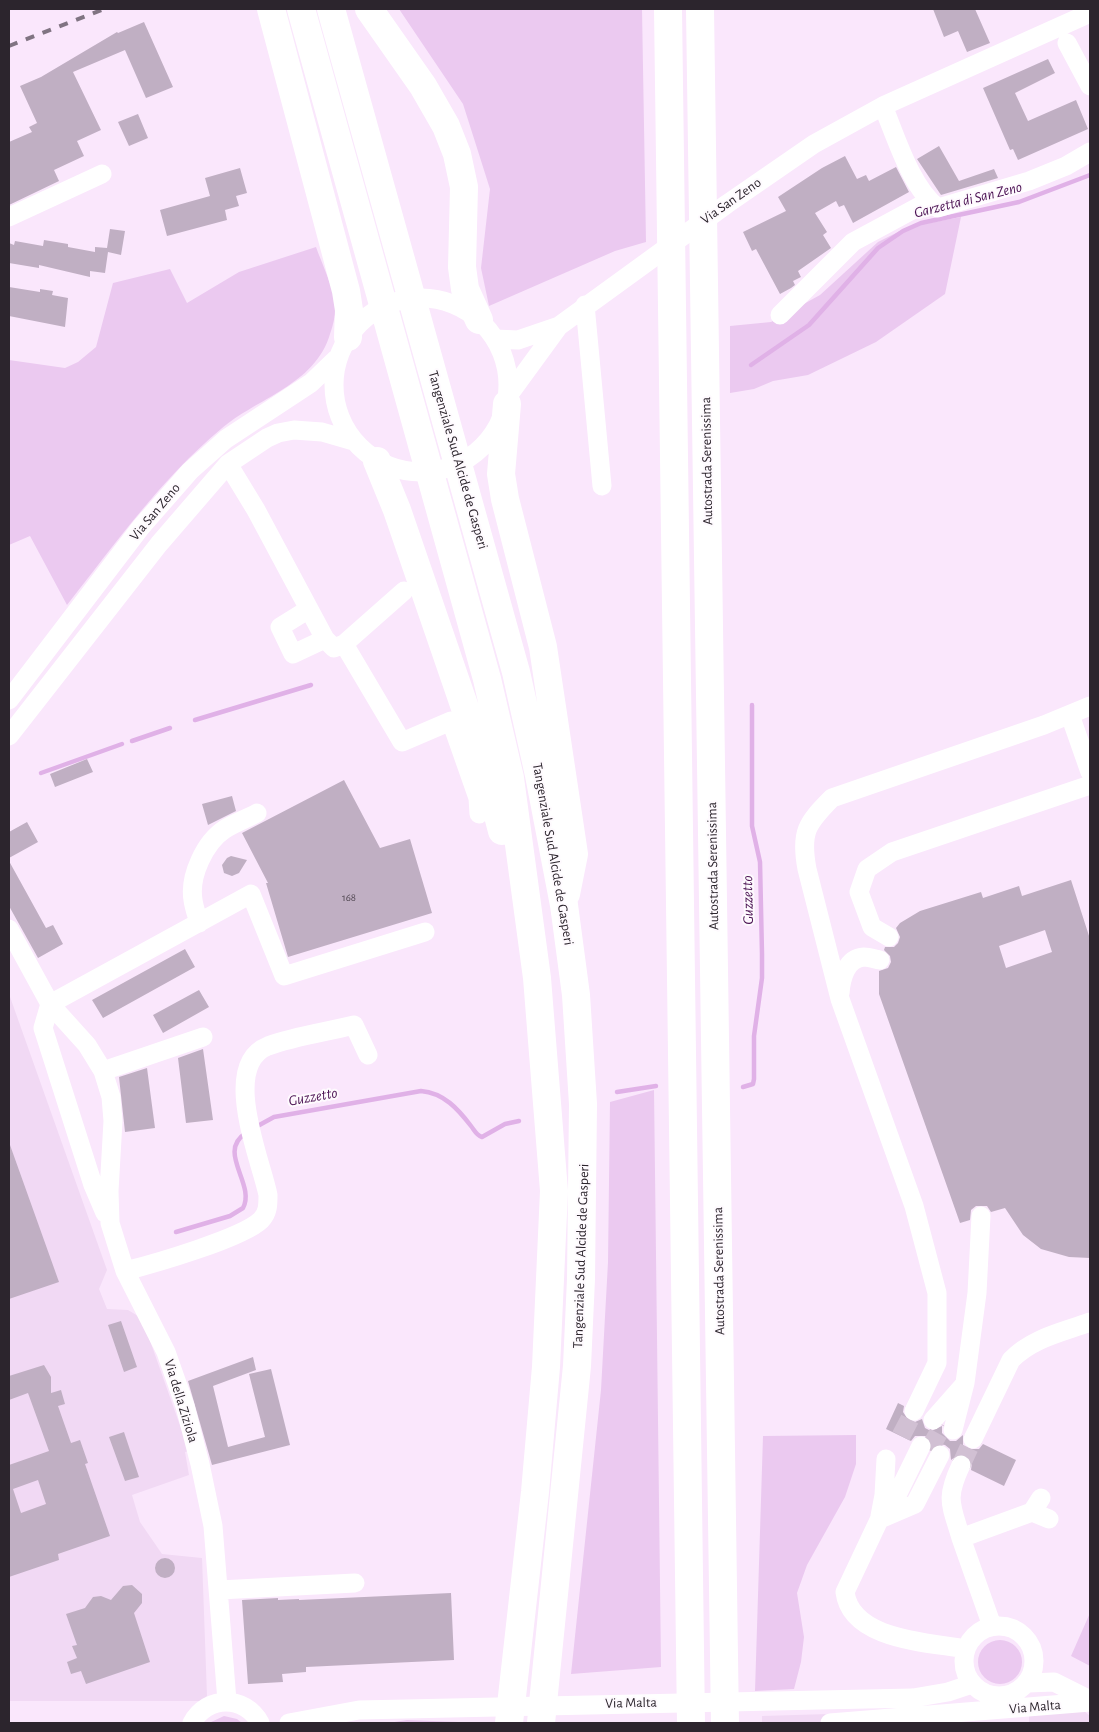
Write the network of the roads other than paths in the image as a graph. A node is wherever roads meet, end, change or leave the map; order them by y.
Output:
1 (271, 9) edge
2 (301, 9) edge
3 (331, 9) edge
4 (369, 9) edge
5 (668, 9) edge
6 (700, 9) edge
7 (1090, 13) edge
8 (1067, 43) dead end
9 (1090, 86) edge
10 (884, 106) junction
11 (1090, 152) edge
12 (102, 174) dead end
13 (929, 201) junction
14 (9, 217) edge
15 (586, 305) junction
16 (780, 315) dead end
17 (559, 326) junction
18 (487, 330) junction
19 (342, 348) junction
20 (507, 400) junction
21 (353, 441) junction
22 (377, 461) junction
23 (228, 464) junction
24 (602, 486) dead end
25 (404, 591) dead end
26 (309, 609) junction
27 (325, 639) junction
28 (344, 644) junction
29 (9, 700) edge
30 (1090, 706) edge
31 (1070, 714) junction
32 (9, 736) edge
33 (1090, 772) edge
34 (1090, 785) edge
35 (257, 814) dead end
36 (479, 814) dead end
37 (564, 905) junction
38 (199, 923) junction
39 (530, 927) junction
40 (9, 929) edge
41 (425, 932) dead end
42 (889, 937) dead end
43 (880, 960) dead end
44 (840, 1000) junction
45 (50, 1004) junction
46 (203, 1037) dead end
47 (368, 1054) dead end
48 (103, 1071) junction
49 (981, 1216) dead end
50 (110, 1223) junction
51 (125, 1272) junction
52 (1090, 1322) edge
53 (914, 1411) tunnel mouth
54 (943, 1425) tunnel mouth
55 (973, 1439) tunnel mouth
56 (930, 1450) tunnel mouth
57 (886, 1459) dead end
58 (961, 1465) tunnel mouth
59 (1041, 1510) dead end
60 (879, 1520) junction
61 (961, 1538) junction
62 (355, 1584) dead end
63 (219, 1590) junction
64 (992, 1626) junction
65 (966, 1649) junction
66 (1034, 1655) junction
67 (1054, 1682) junction
68 (1028, 1683) junction
69 (972, 1684) junction
70 (227, 1701) junction
71 (1090, 1701) edge
72 (192, 1723) edge
73 (260, 1723) edge
74 (289, 1723) edge
75 (509, 1723) edge
76 (541, 1723) edge
77 (691, 1723) edge
78 (725, 1723) edge
79 (830, 1723) edge

1 - 19 highway
2 - 39 highway, Tangenziale Sud Alcide de Gasperi
3 - 37 highway, Tangenziale Sud Alcide de Gasperi
4 - 18 highway
5 - 77 highway
6 - 78 highway, Autostrada Serenissima
7 - 10 street, Via San Zeno
8 - 9 street
10 - 13 street
10 - 15 street, Via San Zeno
11 - 13 street
12 - 14 street
13 - 16 street
15 - 17 street, Via San Zeno
15 - 24 street
17 - 18 street, Via San Zeno
17 - 20 street, Via San Zeno
18 - 19 street, Via San Zeno
18 - 20 street, Via San Zeno
19 - 21 street, Via San Zeno
19 - 29 street, Via San Zeno
20 - 22 street, Via San Zeno
20 - 37 highway
21 - 22 street, Via San Zeno
21 - 23 street, Via San Zeno
22 - 39 highway
23 - 26 street
23 - 32 street, Via San Zeno
25 - 28 street
26 - 27 street
26 - 27 street
27 - 28 street
28 - 36 street
30 - 31 street
31 - 33 street
31 - 44 street
34 - 42 street
35 - 38 street
37 - 76 highway, Tangenziale Sud Alcide de Gasperi
38 - 41 street
38 - 45 street
39 - 75 highway, Tangenziale Sud Alcide de Gasperi
40 - 45 street, Via della Ziziola
43 - 44 street
44 - 53 street
45 - 48 street, Via della Ziziola
45 - 50 street, Via della Ziziola
46 - 48 street
47 - 51 street
48 - 50 street, Via della Ziziola
49 - 54 street
50 - 51 street, Via della Ziziola
51 - 63 street, Via della Ziziola
52 - 55 street
56 - 60 street
57 - 60 street
58 - 61 street
59 - 61 street
60 - 65 street
61 - 64 street
62 - 63 street
63 - 70 street, Via della Ziziola
64 - 65 street
64 - 66 street, Via Malta
65 - 69 street
66 - 67 street, Via Malta
66 - 68 street, Via Malta
67 - 68 street, Via Malta
67 - 71 street, Via Malta
68 - 69 street, Via Malta
69 - 74 street, Via Malta
70 - 72 street
70 - 73 street
71 - 79 street, Via Malta

